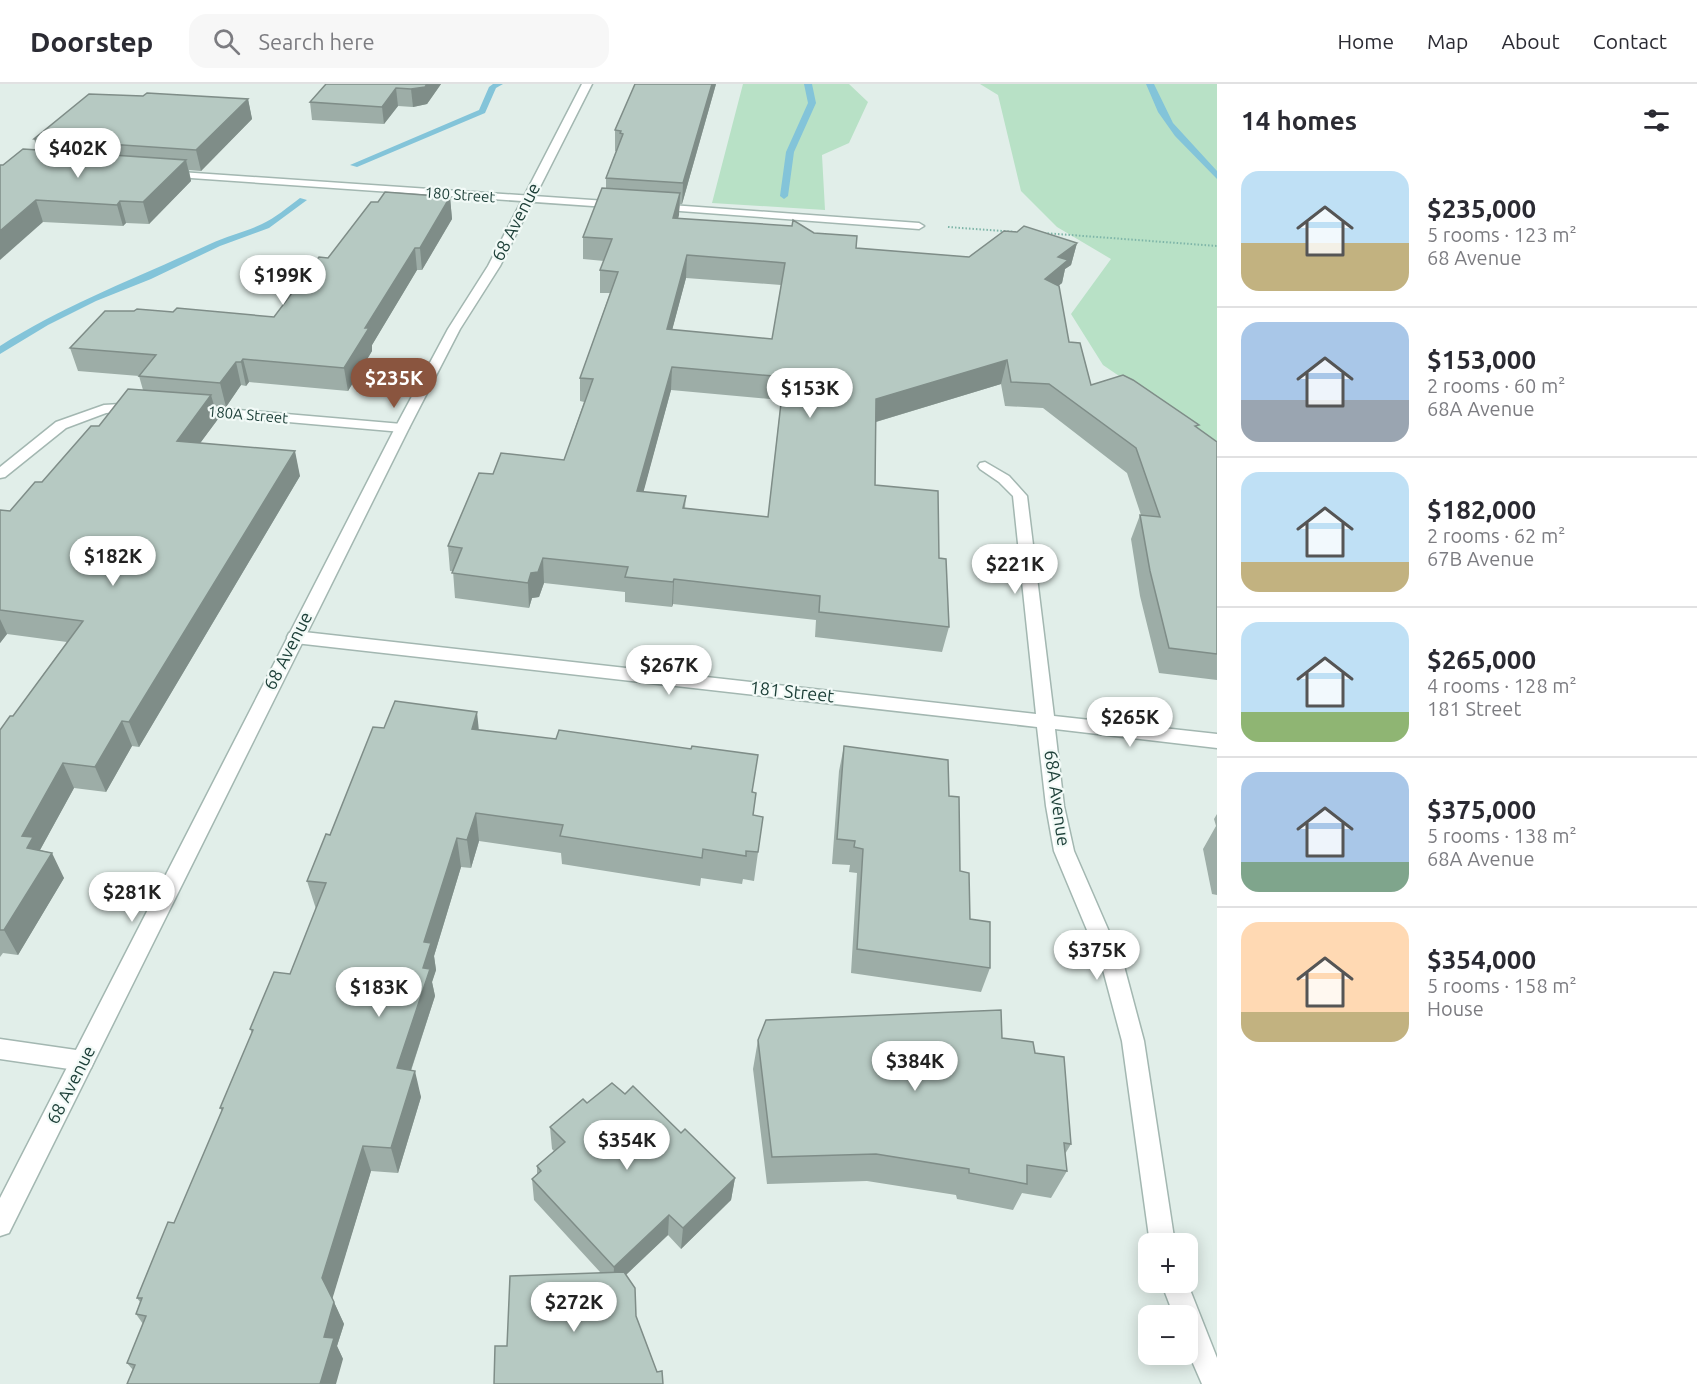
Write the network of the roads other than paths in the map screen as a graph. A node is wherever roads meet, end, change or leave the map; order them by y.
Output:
1 (587, 84) edge
2 (158, 173) edge
3 (528, 200) junction
4 (919, 226) dead end
5 (155, 407) edge
6 (179, 409) edge
7 (402, 428) junction
8 (985, 466) dead end
9 (0, 474) edge
10 (295, 637) junction
11 (1046, 720) junction
12 (1217, 741) edge
13 (0, 1049) edge
14 (83, 1061) junction
15 (0, 1224) edge
16 (1161, 1233) edge
17 (1198, 1344) edge
18 (1216, 1384) edge

1 - 3 street, 68 Avenue
2 - 3 street, 180 Street
3 - 4 street, 180 Street
3 - 7 street, 68 Avenue
5 - 9 street
6 - 7 street, 180A Street
7 - 10 street, 68 Avenue
8 - 11 street, 68A Avenue
10 - 11 street, 181 Street
10 - 14 street, 68 Avenue
11 - 12 street, 181 Street
11 - 16 street, 68A Avenue
13 - 14 street
14 - 15 street, 68 Avenue
17 - 18 street

